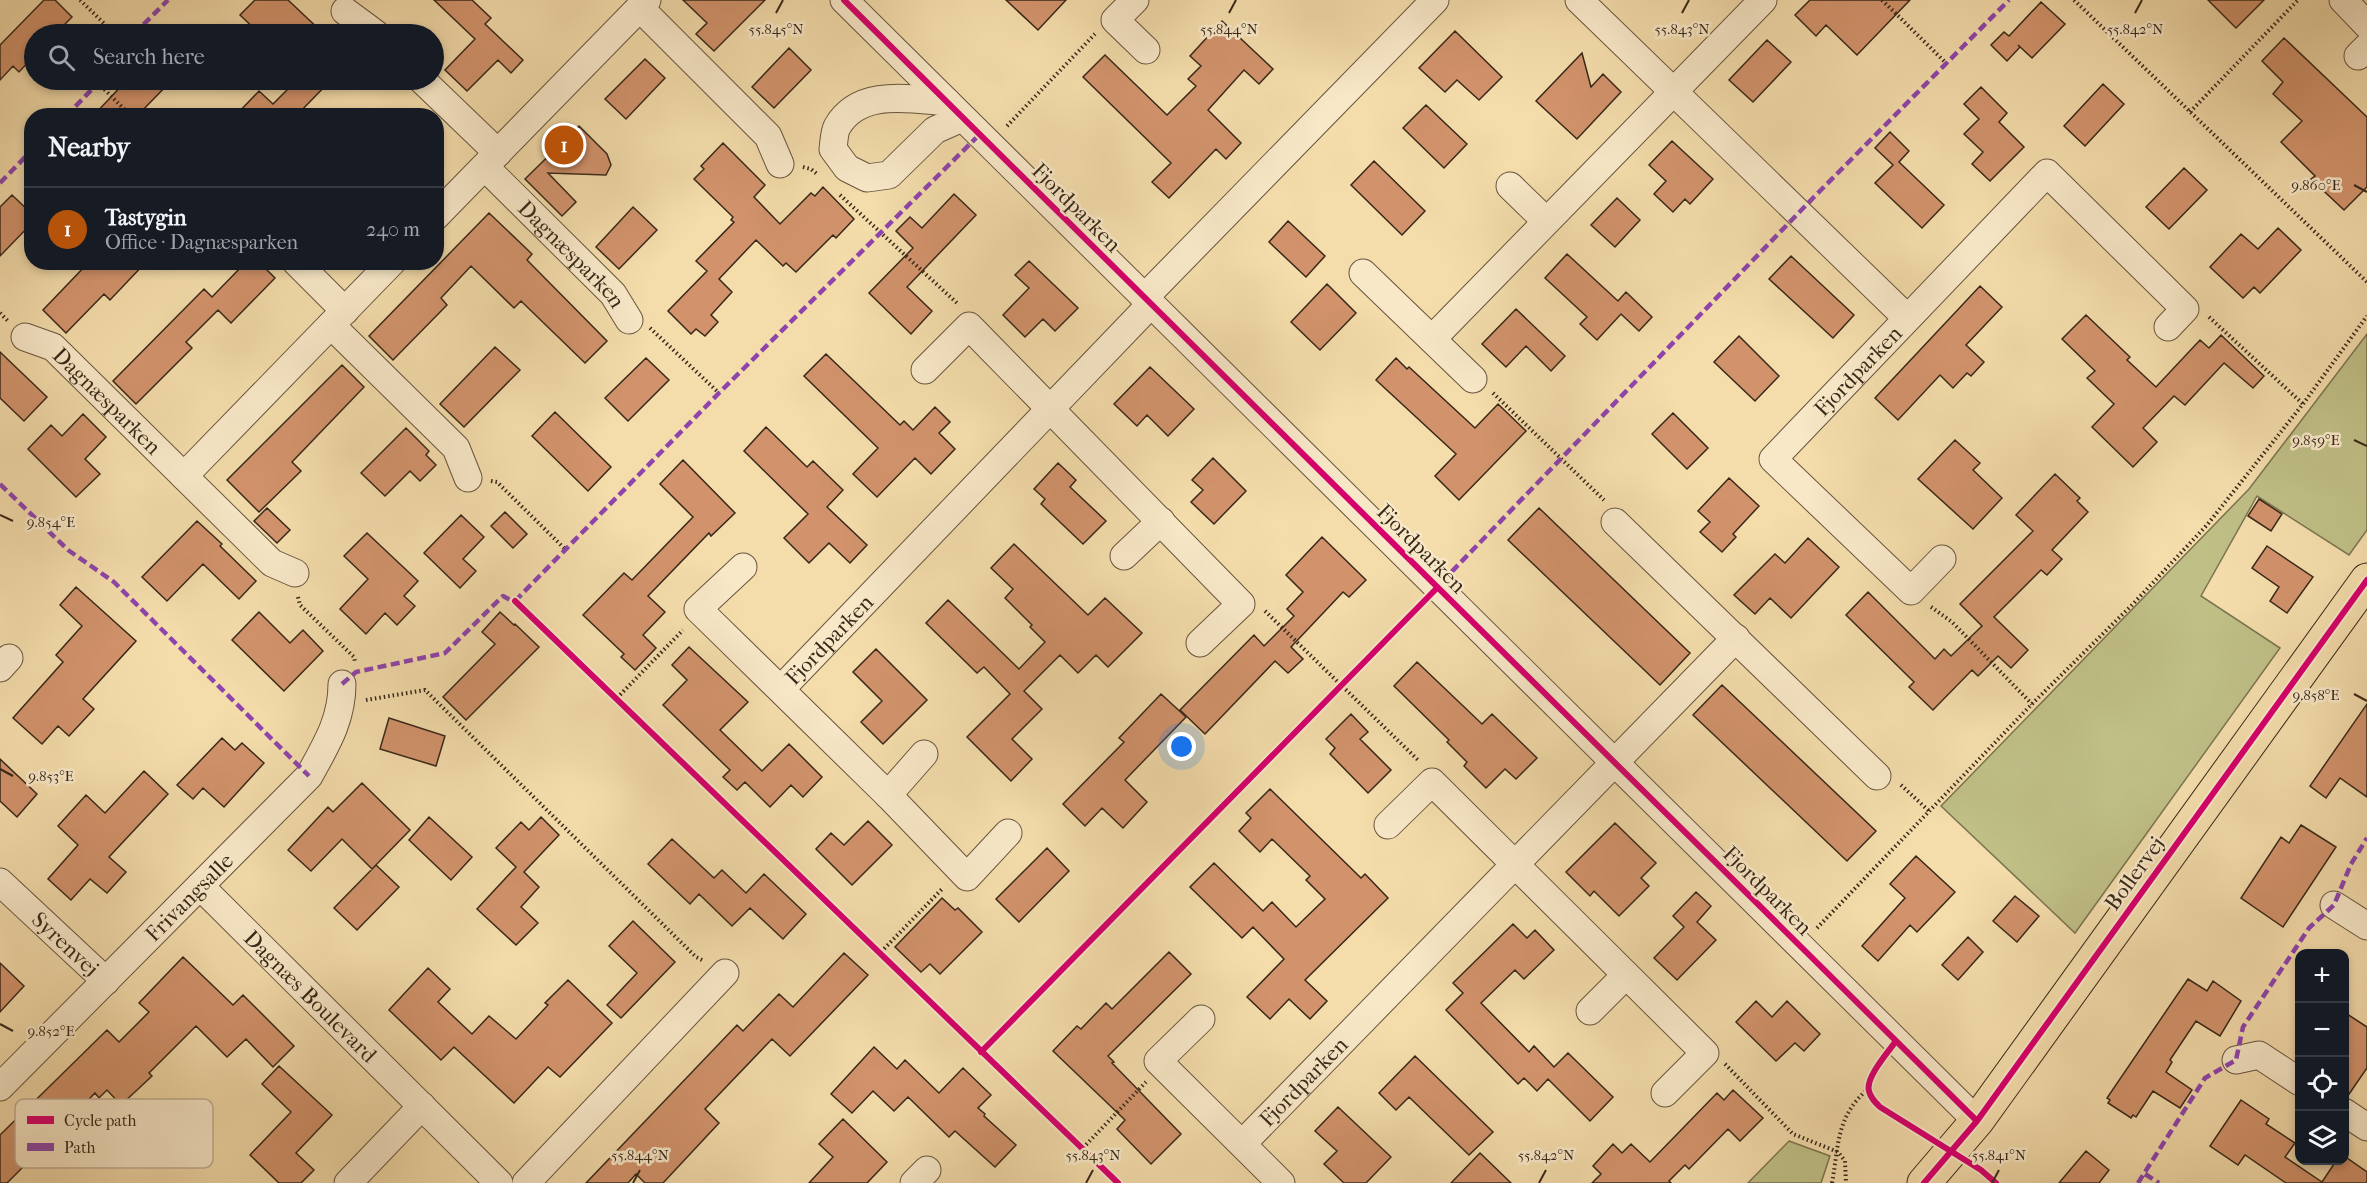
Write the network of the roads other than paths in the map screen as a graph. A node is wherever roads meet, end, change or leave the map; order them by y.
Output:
1 (844, 0) edge
2 (1135, 0) edge
3 (1436, 0) edge
4 (1578, 0) edge
5 (1763, 0) edge
6 (2343, 0) edge
7 (643, 4) edge
8 (345, 11) dead end
9 (363, 24) edge
10 (2367, 25) edge
11 (1146, 50) dead end
12 (431, 90) edge
13 (1674, 93) junction
14 (491, 160) junction
15 (780, 164) road end
16 (1510, 186) dead end
17 (444, 208) edge
18 (1546, 221) junction
19 (302, 270) edge
20 (384, 270) edge
21 (1363, 273) dead end
22 (1147, 302) junction
23 (338, 318) junction
24 (1907, 318) junction
25 (2176, 318) road end
26 (629, 320) road end
27 (26, 337) dead end
28 (1432, 339) junction
29 (924, 370) dead end
30 (1473, 379) road end
31 (1052, 408) junction
32 (184, 476) junction
33 (468, 478) road end
34 (1161, 521) junction
35 (1615, 522) road end
36 (1124, 556) dead end
37 (1942, 559) dead end
38 (743, 567) dead end
39 (295, 573) road end
40 (2367, 580) edge
41 (1736, 638) junction
42 (1200, 644) dead end
43 (347, 686) road end
44 (781, 689) junction
45 (924, 754) dead end
46 (1614, 763) junction
47 (1877, 776) road end
48 (888, 795) junction
49 (1388, 825) dead end
50 (1008, 833) dead end
51 (1515, 865) junction
52 (0, 882) edge
53 (200, 886) junction
54 (2334, 905) dead end
55 (2367, 927) edge
56 (725, 973) road end
57 (1626, 975) junction
58 (106, 981) junction
59 (1590, 1011) dead end
60 (1201, 1019) dead end
61 (2236, 1060) dead end
62 (2295, 1079) edge
63 (0, 1087) edge
64 (1665, 1093) dead end
65 (422, 1106) junction
66 (2349, 1115) edge
67 (1977, 1121) junction
68 (2367, 1127) edge
69 (1243, 1143) junction
70 (348, 1183) edge
71 (499, 1183) edge
72 (526, 1183) edge
73 (1281, 1183) edge
74 (1924, 1183) edge

1 - 22 street, Fjordparken
2 - 11 street
3 - 22 street, Fjordparken
4 - 13 street, Fjordparken
5 - 13 street
6 - 10 street
7 - 14 street
7 - 15 street
8 - 9 street
12 - 14 street, Dagnæsparken
13 - 18 street
13 - 24 street, Fjordparken
14 - 17 street
14 - 26 street, Dagnæsparken
16 - 18 street
18 - 28 street
19 - 23 street
20 - 23 street
21 - 28 street
22 - 31 street, Fjordparken
22 - 46 street, Fjordparken
23 - 32 street
23 - 33 street
24 - 25 street, Fjordparken
24 - 37 street, Fjordparken
27 - 32 street, Dagnæsparken
28 - 30 street
29 - 31 street
31 - 34 street
31 - 44 street, Fjordparken
32 - 39 street, Dagnæsparken
34 - 36 street
34 - 42 street
35 - 41 street
38 - 44 street, Fjordparken
40 - 67 main road, Bollervej
41 - 46 street, Fjordparken
41 - 47 street
43 - 53 street, Frivangsalle
44 - 48 street, Fjordparken
45 - 48 street
46 - 51 street, Fjordparken
46 - 67 street, Fjordparken
48 - 50 street, Fjordparken
49 - 51 street
51 - 57 street
51 - 69 street, Fjordparken
52 - 58 street, Syrenvej
53 - 58 street, Frivangsalle
53 - 65 street, Dagnæs Boulevard
54 - 55 street
56 - 72 street
57 - 59 street
57 - 64 street
58 - 63 street, Frivangsalle
60 - 69 street, Fjordparken
61 - 62 street
65 - 70 street
65 - 71 street, Dagnæs Boulevard
66 - 68 street
67 - 74 main road, Bollervej
69 - 73 street, Fjordparken

